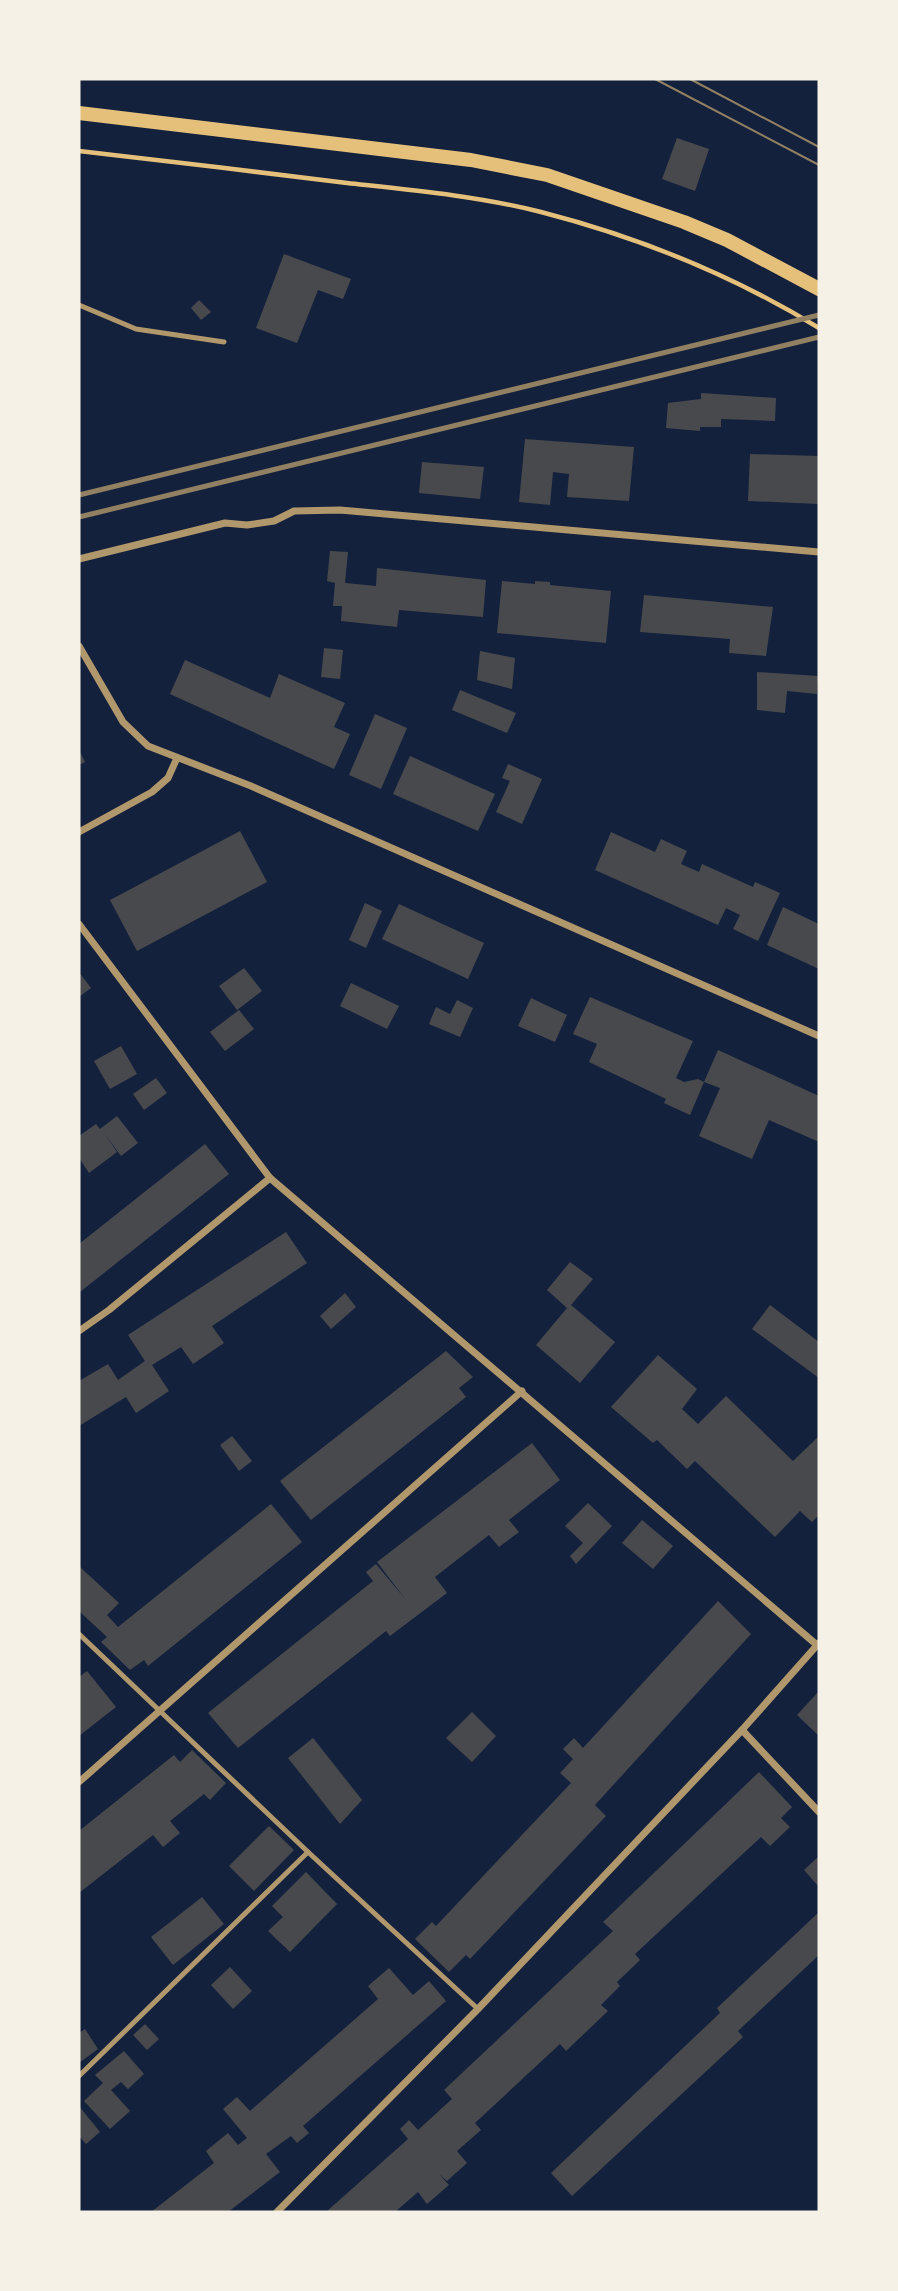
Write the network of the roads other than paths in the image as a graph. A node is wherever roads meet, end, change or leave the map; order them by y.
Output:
1 (79, 113) edge
2 (819, 289) edge
3 (79, 305) edge
4 (224, 342) dead end
5 (819, 552) edge
6 (79, 559) edge
7 (79, 646) edge
8 (177, 758) junction
9 (79, 832) edge
10 (79, 924) edge
11 (819, 1036) edge
12 (270, 1178) junction
13 (79, 1331) edge
14 (522, 1391) junction
15 (79, 1634) edge
16 (818, 1644) edge
17 (158, 1711) junction
18 (742, 1730) junction
19 (79, 1782) edge
20 (819, 1812) edge
21 (308, 1853) junction
22 (478, 2009) junction
23 (79, 2076) edge
24 (277, 2212) edge

1 - 2 main road
3 - 4 lane
5 - 6 street
7 - 8 street
8 - 9 street
8 - 11 street
10 - 12 street
12 - 13 street
12 - 14 street
14 - 16 street
14 - 17 street
15 - 17 lane
16 - 18 street
17 - 19 street
17 - 21 lane
18 - 20 street
18 - 22 street
21 - 22 lane
21 - 23 lane
22 - 24 street

